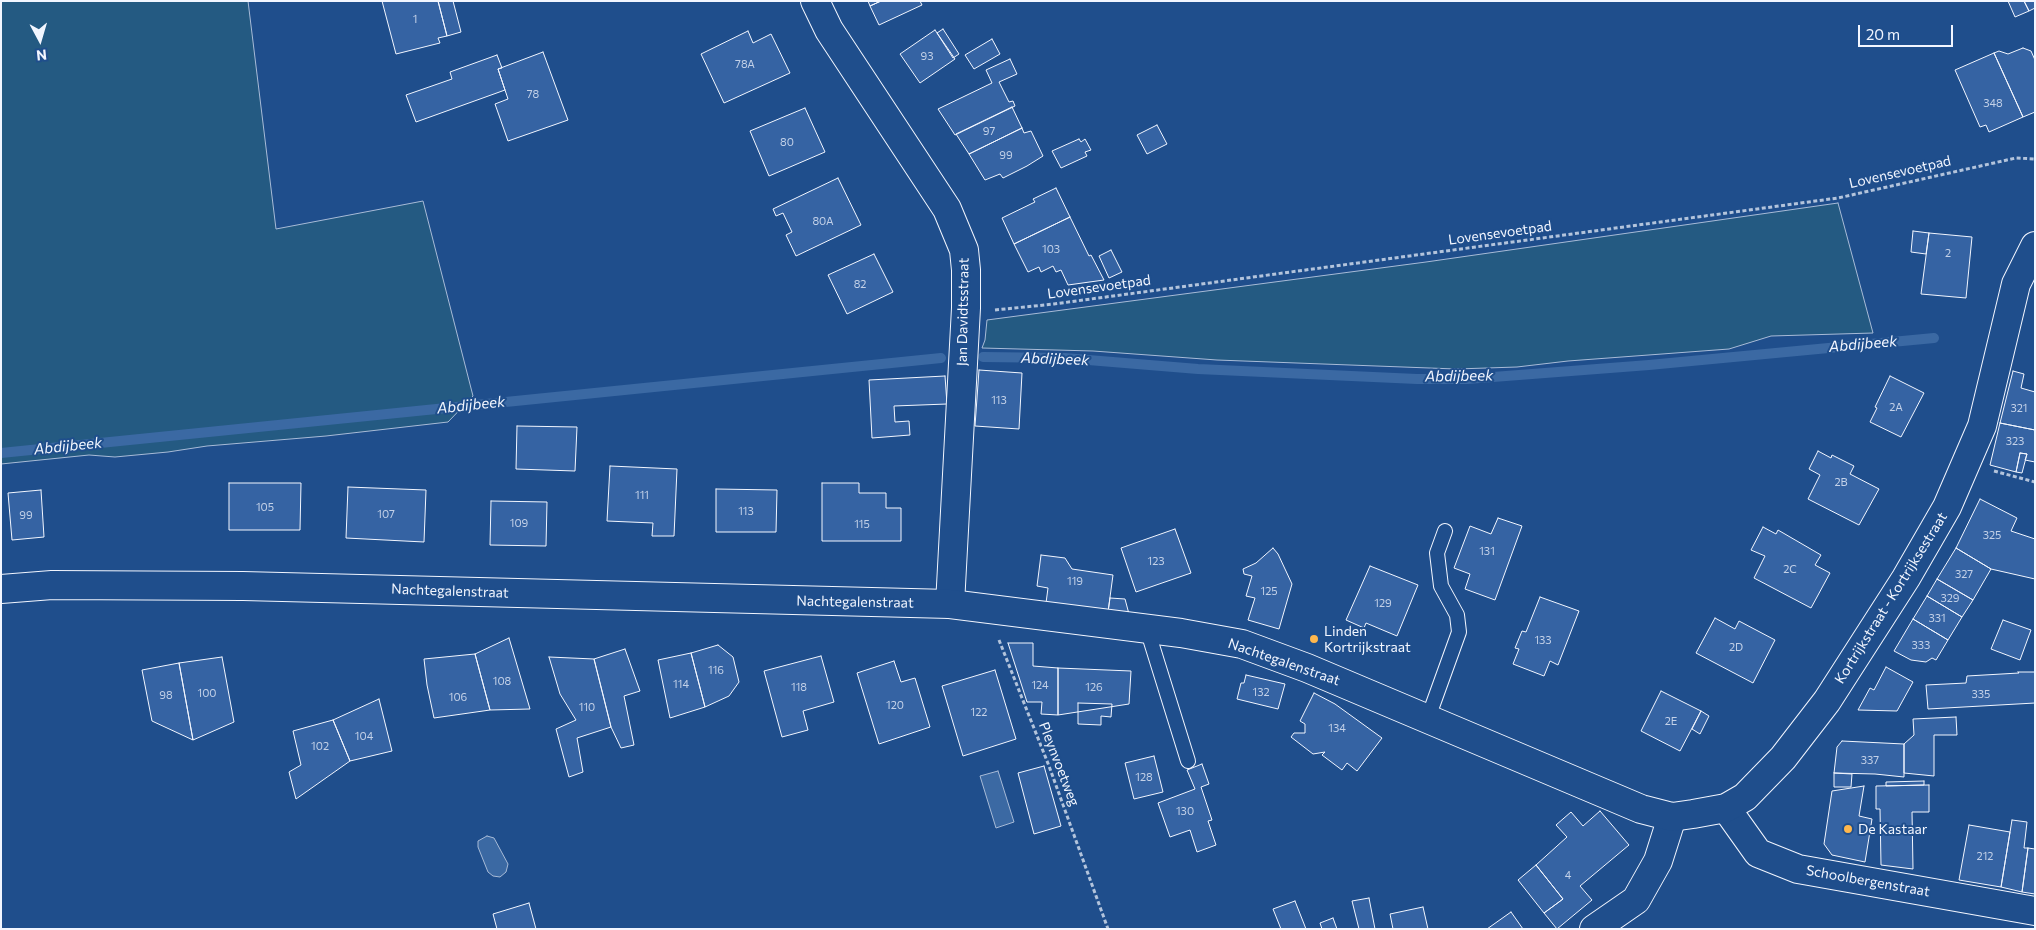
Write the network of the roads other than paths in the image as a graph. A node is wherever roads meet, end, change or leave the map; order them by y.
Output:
1 (815, 1) edge
2 (2035, 246) edge
3 (1445, 531) dead end
4 (1, 589) edge
5 (950, 604) junction
6 (1147, 629) junction
7 (1428, 718) junction
8 (1188, 761) dead end
9 (1726, 808) junction
10 (1672, 817) junction
11 (2035, 911) edge
12 (1594, 929) edge

1 - 5 street, Jan Davidtsstraat
2 - 9 street, Kortrijkstraat - Kortrijksestraat
3 - 7 lane
4 - 5 street, Nachtegalenstraat
5 - 6 street, Nachtegalenstraat
6 - 7 street, Nachtegalenstraat
6 - 8 lane
7 - 10 street, Nachtegalenstraat
9 - 10 street, Kortrijkstraat - Kortrijksestraat
9 - 11 street, Schoolbergenstraat
10 - 12 street

